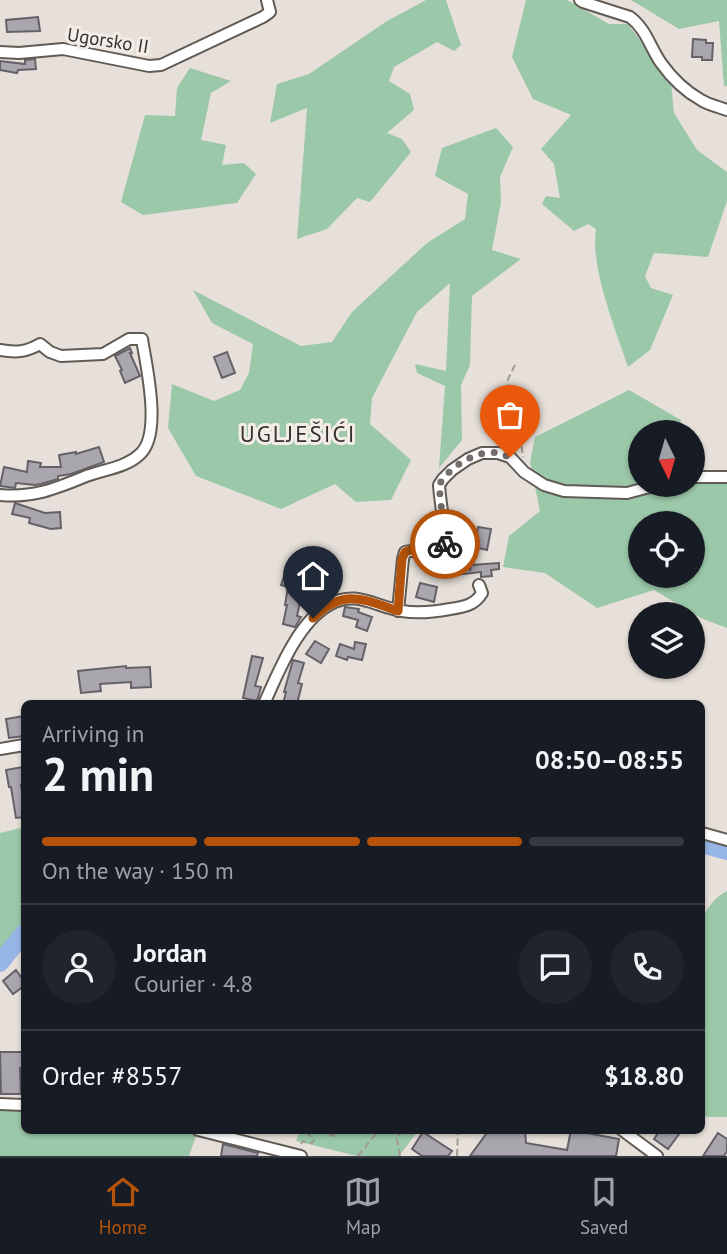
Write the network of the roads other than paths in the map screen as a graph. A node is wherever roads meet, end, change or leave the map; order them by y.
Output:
1 (267, 0) edge
2 (580, 0) edge
3 (0, 52) edge
4 (727, 110) edge
5 (0, 350) edge
6 (705, 477) edge
7 (727, 477) edge
8 (628, 493) edge
9 (0, 495) edge
10 (479, 584) dead end
11 (398, 611) junction
12 (266, 700) edge
13 (21, 746) edge
14 (0, 749) edge
15 (705, 834) edge
16 (727, 841) edge
17 (0, 1104) edge
18 (21, 1105) edge
19 (217, 1134) edge
20 (627, 1134) edge
21 (300, 1152) edge
22 (657, 1156) edge

1 - 3 street, Ugorsko II
2 - 4 street
5 - 9 street
6 - 7 street
8 - 11 street
10 - 11 street
11 - 12 street
13 - 14 street
15 - 16 street
17 - 18 street
19 - 21 street
20 - 22 street

